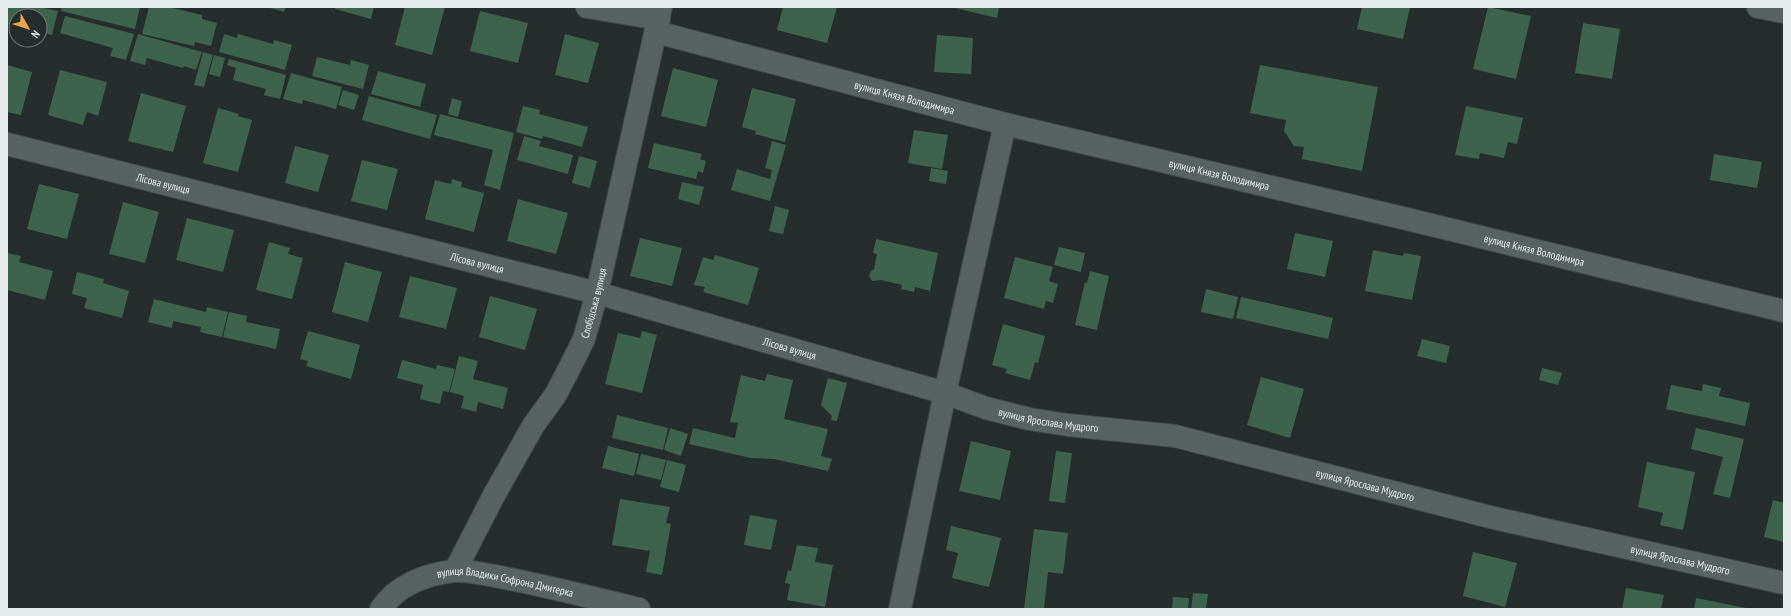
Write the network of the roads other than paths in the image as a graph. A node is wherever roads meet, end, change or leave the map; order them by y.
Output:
1 (587, 7) edge
2 (1758, 7) edge
3 (1784, 12) edge
4 (659, 19) edge
5 (1006, 124) junction
6 (7, 144) edge
7 (597, 293) junction
8 (1784, 311) edge
9 (945, 393) junction
10 (455, 571) junction
11 (1784, 583) edge
12 (381, 609) edge
13 (638, 609) edge
14 (900, 609) edge

1 - 4 street, вулиця Князя Володимира
2 - 3 street
4 - 5 street, вулиця Князя Володимира
4 - 7 street, Слобідська вулиця
5 - 8 street, вулиця Князя Володимира
5 - 9 street
6 - 7 street, Лісова вулиця
7 - 9 street, Лісова вулиця
7 - 10 street, Слобідська вулиця
9 - 11 street, вулиця Ярослава Мудрого
9 - 14 street
10 - 12 street, вулиця Владики Софрона Дмитерка
10 - 13 street, вулиця Владики Софрона Дмитерка

